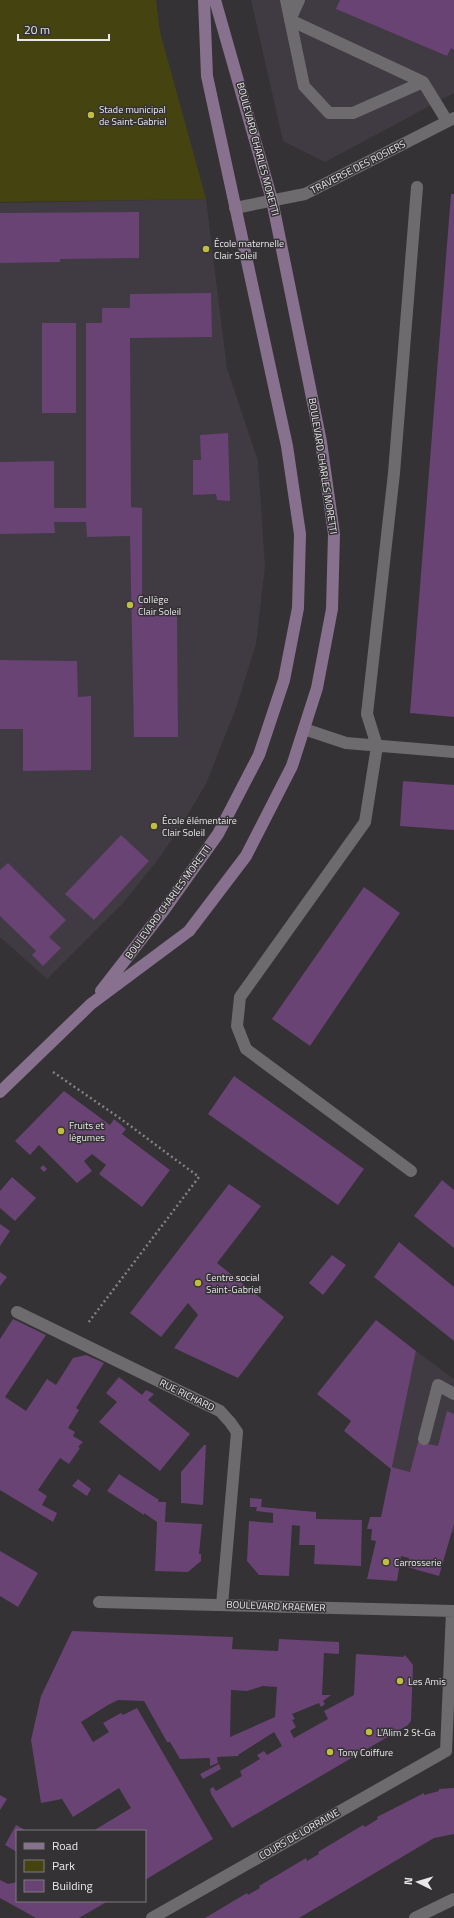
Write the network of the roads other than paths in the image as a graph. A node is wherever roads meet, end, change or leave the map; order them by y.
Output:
1 (204, 0) edge
2 (215, 0) edge
3 (286, 0) edge
4 (299, 0) edge
5 (290, 20) junction
6 (423, 82) junction
7 (451, 119) edge
8 (417, 187) dead end
9 (272, 200) junction
10 (235, 208) junction
11 (304, 729) junction
12 (377, 746) junction
13 (454, 752) edge
14 (91, 1004) junction
15 (0, 1092) edge
16 (411, 1171) dead end
17 (17, 1312) dead end
18 (454, 1394) edge
19 (424, 1439) dead end
20 (99, 1602) dead end
21 (222, 1605) junction
22 (453, 1611) edge
23 (450, 1751) edge
24 (454, 1899) edge
25 (152, 1918) edge
26 (415, 1918) edge

1 - 10 street, BOULEVARD CHARLES MORETTI
2 - 9 street, BOULEVARD CHARLES MORETTI
3 - 5 street
4 - 5 street
5 - 6 street
5 - 6 street
6 - 7 street
7 - 9 street, TRAVERSE DES ROSIERS
8 - 12 street
9 - 10 street, TRAVERSE DES ROSIERS
9 - 11 street, BOULEVARD CHARLES MORETTI
10 - 14 street, BOULEVARD CHARLES MORETTI
11 - 12 street
11 - 14 street, BOULEVARD CHARLES MORETTI
12 - 13 street
12 - 16 street
14 - 15 street, BOULEVARD CHARLES MORETTI
17 - 21 street, RUE RICHARD
18 - 19 street
20 - 21 street, BOULEVARD KRAEMER
21 - 22 street, BOULEVARD KRAEMER
22 - 23 street
23 - 25 street, COURS DE LORRAINE
24 - 26 street

